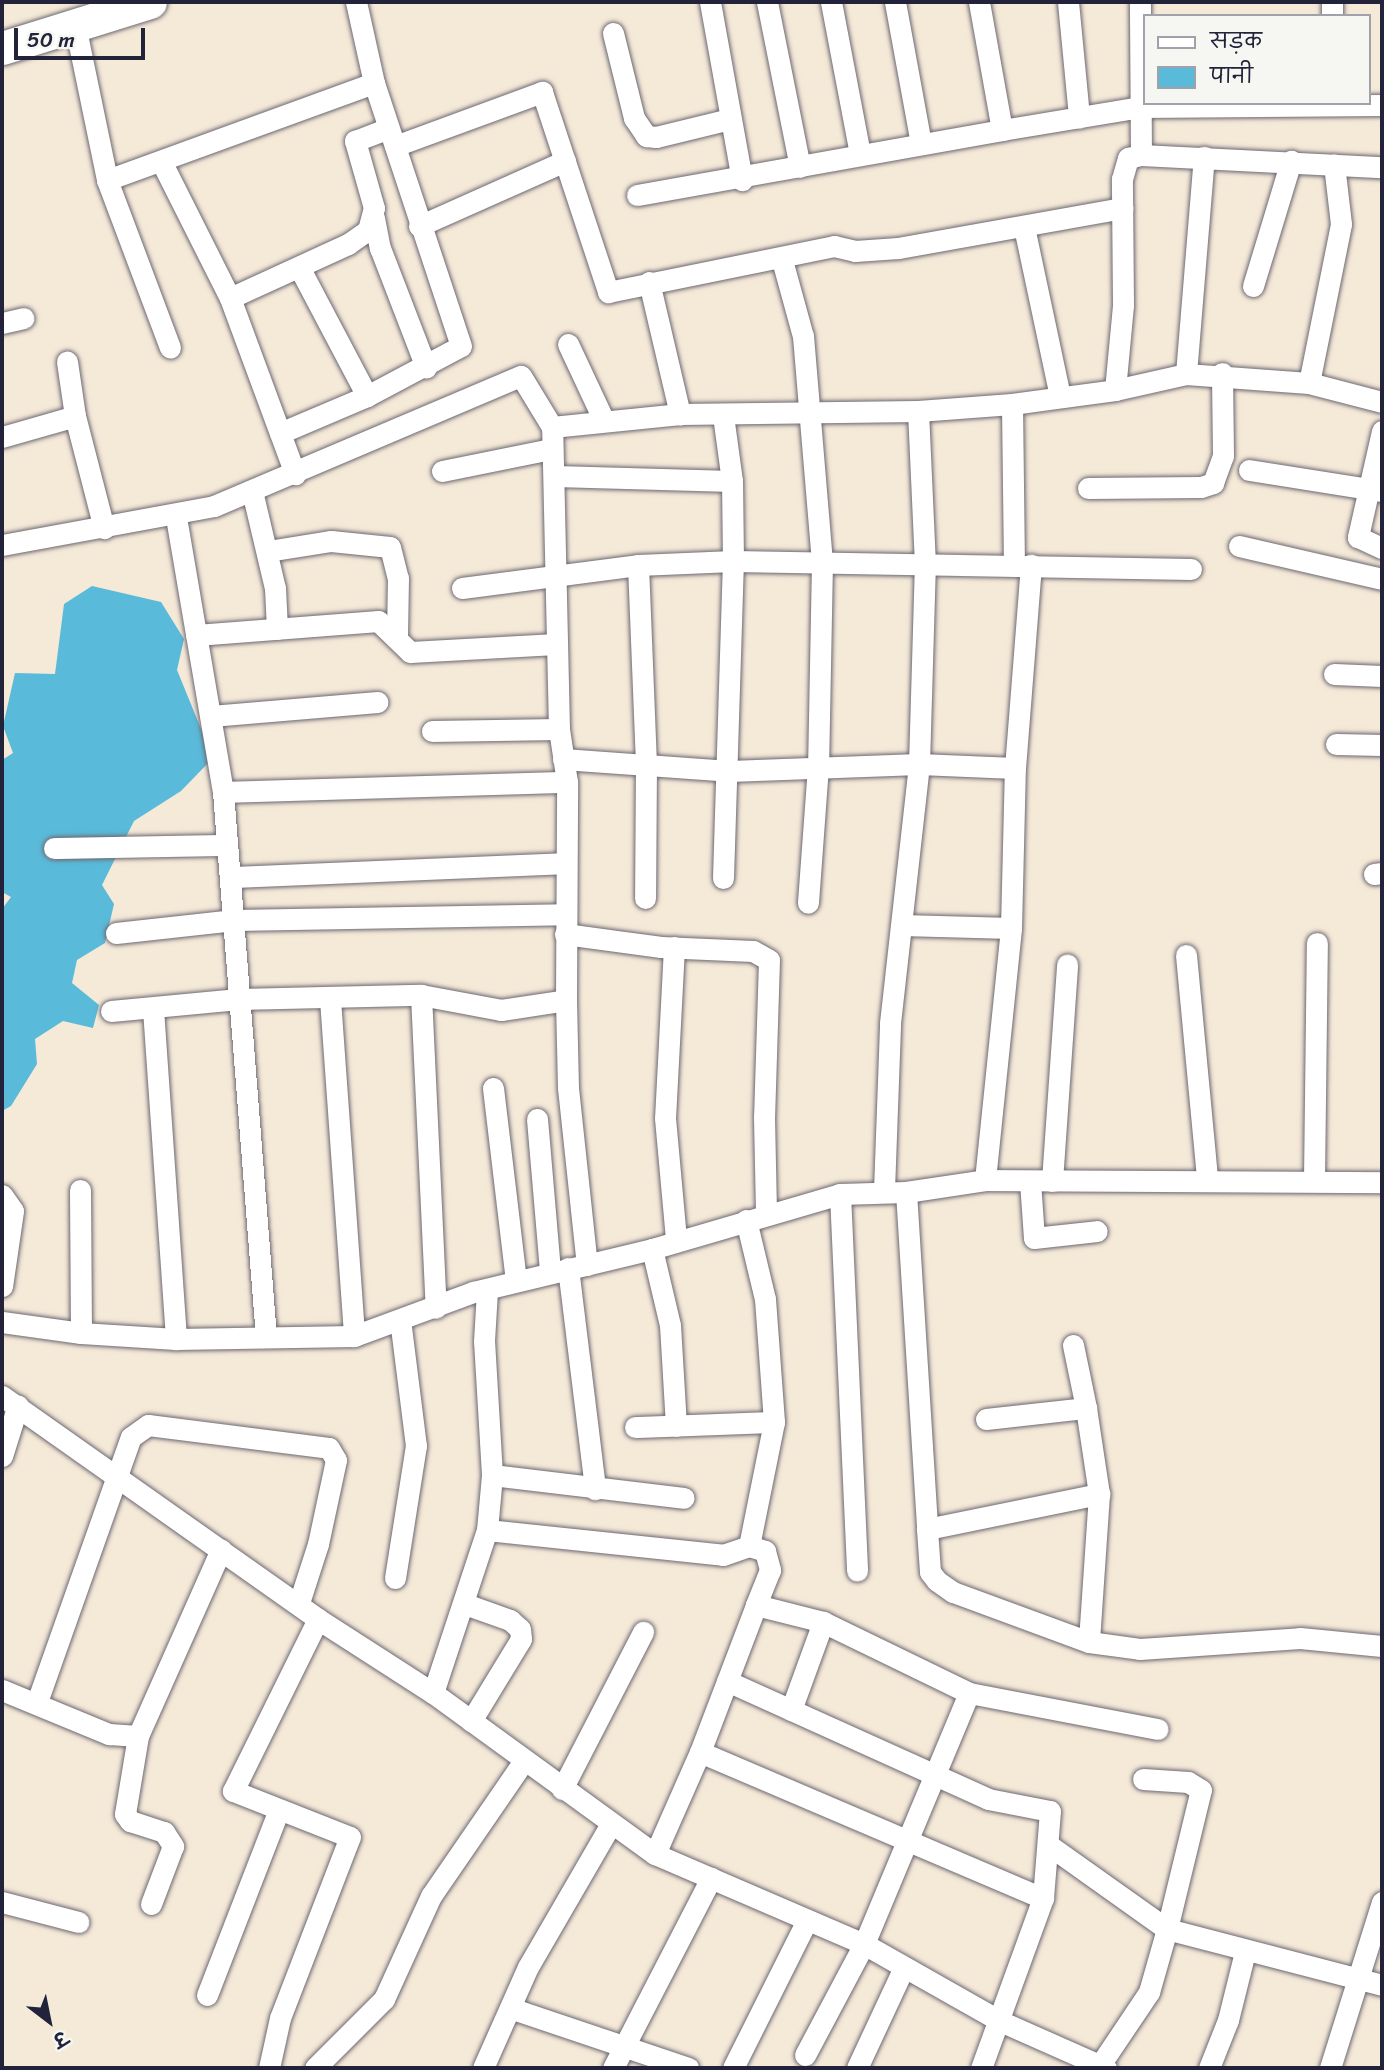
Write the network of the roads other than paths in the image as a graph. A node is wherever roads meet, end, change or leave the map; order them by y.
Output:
1 (150, 2) edge
2 (356, 2) edge
3 (710, 2) edge
4 (767, 2) edge
5 (831, 2) edge
6 (895, 2) edge
7 (979, 2) edge
8 (1068, 2) edge
9 (1140, 2) edge
10 (75, 25) junction
11 (613, 33) dead end
12 (2, 48) edge
13 (374, 82) junction
14 (1238, 105) edge
15 (1142, 107) junction
16 (1079, 117) junction
17 (730, 119) junction
18 (1002, 130) junction
19 (392, 137) junction
20 (921, 144) junction
21 (860, 154) junction
22 (1141, 155) junction
23 (1204, 157) junction
24 (565, 161) junction
25 (1291, 161) junction
26 (162, 163) junction
27 (1334, 164) junction
28 (1382, 166) edge
29 (800, 167) junction
30 (107, 180) junction
31 (742, 180) junction
32 (637, 195) dead end
33 (1122, 208) junction
34 (374, 218) junction
35 (419, 226) junction
36 (1024, 227) junction
37 (782, 260) junction
38 (299, 267) junction
39 (649, 282) junction
40 (1253, 286) dead end
41 (230, 298) junction
42 (23, 318) dead end
43 (2, 323) edge
44 (568, 344) dead end
45 (170, 348) dead end
46 (67, 362) dead end
47 (426, 367) junction
48 (1222, 373) junction
49 (1186, 374) junction
50 (1309, 383) junction
51 (1115, 390) junction
52 (367, 396) junction
53 (1060, 396) junction
54 (1382, 402) edge
55 (1012, 404) junction
56 (809, 410) junction
57 (918, 411) junction
58 (680, 414) junction
59 (723, 415) junction
60 (75, 416) junction
61 (604, 421) junction
62 (552, 427) junction
63 (1382, 431) edge
64 (280, 433) junction
65 (2, 437) edge
66 (551, 449) junction
67 (1249, 470) dead end
68 (442, 471) dead end
69 (295, 474) junction
70 (555, 476) junction
71 (732, 481) junction
72 (1088, 488) dead end
73 (1375, 489) edge
74 (253, 491) junction
75 (176, 517) junction
76 (104, 528) junction
77 (2, 545) edge
78 (1239, 546) dead end
79 (1382, 548) edge
80 (268, 551) junction
81 (733, 561) junction
82 (822, 562) junction
83 (638, 565) junction
84 (926, 565) junction
85 (1023, 566) junction
86 (1191, 569) dead end
87 (554, 576) junction
88 (1382, 579) edge
89 (462, 588) dead end
90 (277, 629) junction
91 (195, 635) junction
92 (397, 636) junction
93 (556, 644) junction
94 (1334, 674) dead end
95 (1382, 676) edge
96 (377, 702) dead end
97 (211, 716) junction
98 (559, 729) junction
99 (432, 731) dead end
100 (1336, 744) dead end
101 (1382, 745) edge
102 (563, 759) junction
103 (646, 764) junction
104 (919, 764) junction
105 (817, 766) junction
106 (1015, 768) junction
107 (729, 771) junction
108 (567, 782) junction
109 (223, 792) junction
110 (225, 845) junction
111 (54, 848) dead end
112 (564, 863) junction
113 (232, 877) junction
114 (723, 878) dead end
115 (645, 898) dead end
116 (808, 903) dead end
117 (234, 919) junction
118 (565, 924) junction
119 (902, 925) junction
120 (1011, 928) junction
121 (117, 933) dead end
122 (1317, 943) dead end
123 (674, 947) junction
124 (1186, 955) dead end
125 (1068, 965) dead end
126 (421, 995) junction
127 (238, 999) junction
128 (330, 999) junction
129 (566, 1000) junction
130 (153, 1009) junction
131 (111, 1011) dead end
132 (493, 1088) dead end
133 (537, 1119) dead end
134 (1314, 1179) junction
135 (985, 1180) junction
136 (1208, 1180) junction
137 (1030, 1181) junction
138 (1052, 1181) junction
139 (1382, 1182) edge
140 (884, 1189) junction
141 (80, 1190) dead end
142 (906, 1192) junction
143 (840, 1194) junction
144 (2, 1195) edge
145 (766, 1214) junction
146 (746, 1220) junction
147 (1097, 1231) dead end
148 (676, 1238) junction
149 (652, 1249) junction
150 (568, 1268) junction
151 (516, 1281) junction
152 (2, 1286) edge
153 (487, 1290) junction
154 (436, 1308) junction
155 (400, 1320) junction
156 (2, 1322) edge
157 (81, 1333) junction
158 (354, 1336) junction
159 (266, 1337) junction
160 (176, 1339) junction
161 (1073, 1345) dead end
162 (10, 1401) edge
163 (1086, 1408) junction
164 (986, 1419) dead end
165 (774, 1422) junction
166 (676, 1426) junction
167 (635, 1427) dead end
168 (2, 1456) edge
169 (492, 1475) junction
170 (117, 1482) junction
171 (595, 1489) junction
172 (1099, 1494) junction
173 (684, 1498) dead end
174 (927, 1529) junction
175 (487, 1530) junction
176 (749, 1546) junction
177 (221, 1550) junction
178 (856, 1571) dead end
179 (395, 1578) dead end
180 (299, 1603) junction
181 (465, 1604) junction
182 (756, 1605) junction
183 (318, 1619) junction
184 (823, 1622) junction
185 (643, 1632) dead end
186 (1089, 1642) junction
187 (1382, 1646) edge
188 (727, 1681) junction
189 (2, 1690) edge
190 (433, 1693) junction
191 (969, 1693) junction
192 (37, 1702) junction
193 (791, 1710) junction
194 (471, 1721) junction
195 (1158, 1729) dead end
196 (138, 1736) junction
197 (700, 1752) junction
198 (523, 1762) junction
199 (933, 1775) junction
200 (1143, 1779) dead end
201 (562, 1789) junction
202 (279, 1809) junction
203 (611, 1824) junction
204 (908, 1842) junction
205 (1050, 1846) junction
206 (655, 1854) junction
207 (711, 1878) junction
208 (1043, 1898) junction
209 (2, 1902) edge
210 (1382, 1902) edge
211 (151, 1904) dead end
212 (807, 1920) junction
213 (78, 1922) dead end
214 (1167, 1929) junction
215 (864, 1944) junction
216 (1245, 1952) junction
217 (904, 1967) junction
218 (1359, 1977) junction
219 (1382, 1985) edge
220 (206, 1995) dead end
221 (510, 2008) junction
222 (1000, 2021) junction
223 (622, 2046) junction
224 (805, 2055) dead end
225 (1101, 2067) edge
226 (269, 2068) edge
227 (315, 2068) edge
228 (483, 2068) edge
229 (613, 2068) edge
230 (688, 2068) edge
231 (733, 2068) edge
232 (857, 2068) edge
233 (981, 2068) edge
234 (1209, 2068) edge
235 (1330, 2068) edge

1 - 10 main road
2 - 13 street
3 - 17 street
4 - 29 street
5 - 21 street
6 - 20 street
7 - 18 street
8 - 16 street
9 - 15 street
10 - 12 main road
10 - 30 street
11 - 17 street
13 - 19 street
13 - 26 street
14 - 15 street
15 - 16 street
15 - 22 street
16 - 18 street
17 - 31 street
18 - 20 street
19 - 24 street
19 - 34 street
19 - 35 street
20 - 21 street
21 - 29 street
22 - 23 street
22 - 33 street
23 - 25 street
23 - 49 street
24 - 35 street
24 - 39 street
25 - 27 street
25 - 40 street
26 - 30 street
26 - 41 street
27 - 28 street
27 - 50 street
29 - 31 street
30 - 45 street
31 - 32 street
33 - 36 street
33 - 51 street
34 - 38 street
34 - 47 street
35 - 47 street
36 - 37 street
36 - 53 street
37 - 39 street
37 - 56 street
38 - 41 street
38 - 52 street
39 - 58 street
41 - 64 street
42 - 43 street
44 - 61 street
46 - 60 street
47 - 52 street
48 - 49 street
48 - 50 street
48 - 72 street
49 - 51 street
50 - 54 street
51 - 53 street
52 - 64 street
53 - 55 street
55 - 57 street
55 - 85 street
56 - 57 street
56 - 59 street
56 - 82 street
57 - 84 street
58 - 59 street
58 - 61 street
59 - 71 street
60 - 65 street
60 - 76 street
61 - 62 street
62 - 66 street
62 - 69 street
63 - 73 street
64 - 69 street
66 - 68 street
66 - 70 street
67 - 73 street
69 - 74 street
70 - 71 street
70 - 87 street
71 - 81 street
73 - 79 street
74 - 75 street
74 - 80 street
75 - 76 street
75 - 91 street
76 - 77 street
78 - 88 street
80 - 90 street
80 - 92 street
81 - 82 street
81 - 83 street
81 - 107 street
82 - 84 street
82 - 105 street
83 - 87 street
83 - 103 street
84 - 85 street
84 - 104 street
85 - 86 street
85 - 106 street
87 - 89 street
87 - 93 street
90 - 91 street
90 - 92 street
91 - 97 street
92 - 93 street
93 - 98 street
94 - 95 street
96 - 97 street
97 - 109 street
98 - 99 street
98 - 102 street
100 - 101 street
102 - 103 street
102 - 108 street
103 - 107 street
103 - 115 street
104 - 105 street
104 - 106 street
104 - 119 street
105 - 107 street
105 - 116 street
106 - 120 street
107 - 114 street
108 - 109 street
108 - 112 street
109 - 110 street
110 - 111 street
110 - 113 street
112 - 113 street
112 - 118 street
113 - 117 street
117 - 118 street
117 - 121 street
117 - 127 street
118 - 123 street
118 - 129 street
119 - 120 street
119 - 140 street
120 - 135 street
122 - 134 street
123 - 145 street
123 - 148 street
124 - 136 street
125 - 138 street
126 - 128 street
126 - 129 street
126 - 154 street
127 - 128 street
127 - 130 street
127 - 159 street
128 - 158 street
129 - 150 street
130 - 131 street
130 - 160 street
132 - 151 street
133 - 150 street
134 - 136 street
134 - 139 street
135 - 137 street
135 - 142 street
136 - 138 street
137 - 138 street
137 - 147 street
140 - 142 street
140 - 143 street
141 - 157 street
142 - 174 street
143 - 145 street
143 - 178 street
144 - 152 street
145 - 146 street
146 - 148 street
146 - 165 street
148 - 149 street
149 - 150 street
149 - 166 street
150 - 151 street
150 - 171 street
151 - 153 street
153 - 154 street
153 - 169 street
154 - 155 street
155 - 158 street
155 - 179 street
156 - 157 street
157 - 160 street
158 - 159 street
159 - 160 street
161 - 163 street
162 - 168 street
162 - 170 street
163 - 164 street
163 - 172 street
165 - 166 street
165 - 176 street
166 - 167 street
169 - 171 street
169 - 175 street
170 - 177 street
170 - 180 street
170 - 192 street
171 - 173 street
172 - 174 street
172 - 186 street
174 - 186 street
175 - 176 street
175 - 181 street
176 - 182 street
177 - 180 street
177 - 196 street
180 - 183 street
181 - 190 street
181 - 194 street
182 - 184 street
182 - 188 street
183 - 190 street
183 - 202 street
184 - 191 street
184 - 193 street
185 - 201 street
186 - 187 street
188 - 193 street
188 - 197 street
189 - 192 street
190 - 194 street
191 - 195 street
191 - 199 street
192 - 196 street
193 - 199 street
194 - 198 street
196 - 211 street
197 - 204 street
197 - 206 street
198 - 201 street
198 - 227 street
199 - 204 street
199 - 205 street
200 - 214 street
201 - 203 street
202 - 220 street
202 - 226 street
203 - 206 street
203 - 221 street
204 - 208 street
204 - 215 street
205 - 208 street
205 - 214 street
206 - 207 street
207 - 212 street
207 - 223 street
208 - 222 street
209 - 213 street
210 - 218 street
212 - 215 street
212 - 231 street
214 - 216 street
214 - 225 street
215 - 217 street
215 - 224 street
216 - 218 street
216 - 234 street
217 - 222 street
217 - 232 street
218 - 219 street
218 - 235 street
221 - 223 street
221 - 228 street
222 - 225 street
222 - 233 street
223 - 229 street
223 - 230 street

